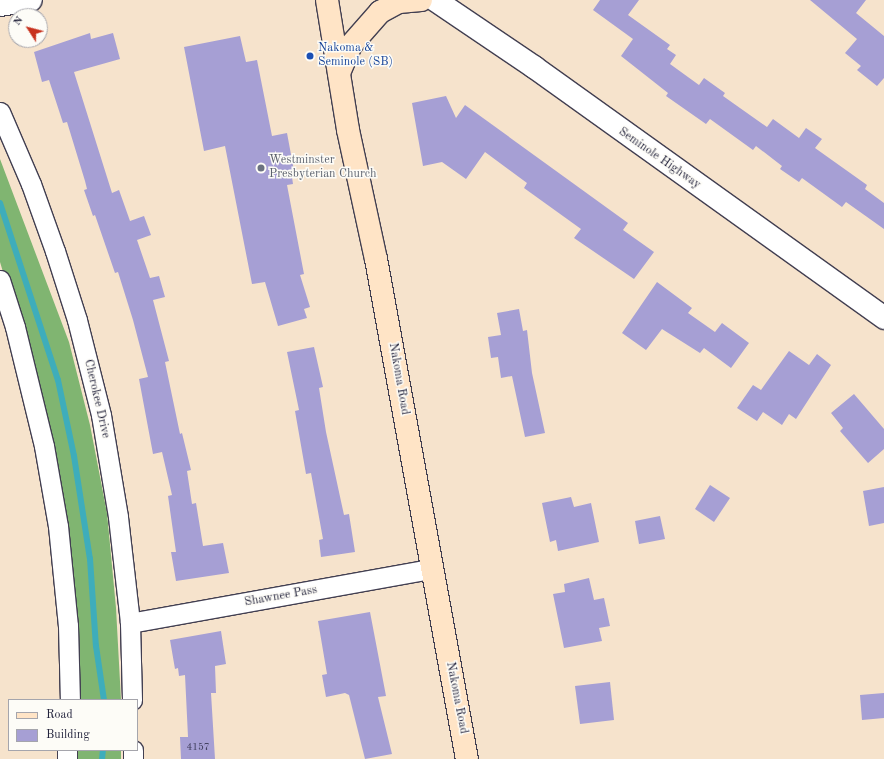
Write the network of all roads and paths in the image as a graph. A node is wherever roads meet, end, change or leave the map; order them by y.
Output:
1 (31, 0) edge
2 (328, 0) edge
3 (421, 0) edge
4 (435, 0) edge
5 (0, 5) edge
6 (339, 73) junction
7 (0, 112) edge
8 (0, 280) edge
9 (884, 318) edge
10 (431, 569) junction
11 (130, 622) junction
12 (70, 699) edge
13 (132, 699) edge
14 (467, 759) edge

1 - 5 street
2 - 6 main road, Nakoma Road
3 - 6 main road
4 - 9 street, Seminole Highway
6 - 10 main road, Nakoma Road
7 - 11 street, Cherokee Drive
8 - 12 street
10 - 11 street, Shawnee Pass
10 - 14 main road, Nakoma Road
11 - 13 street, Cherokee Drive

